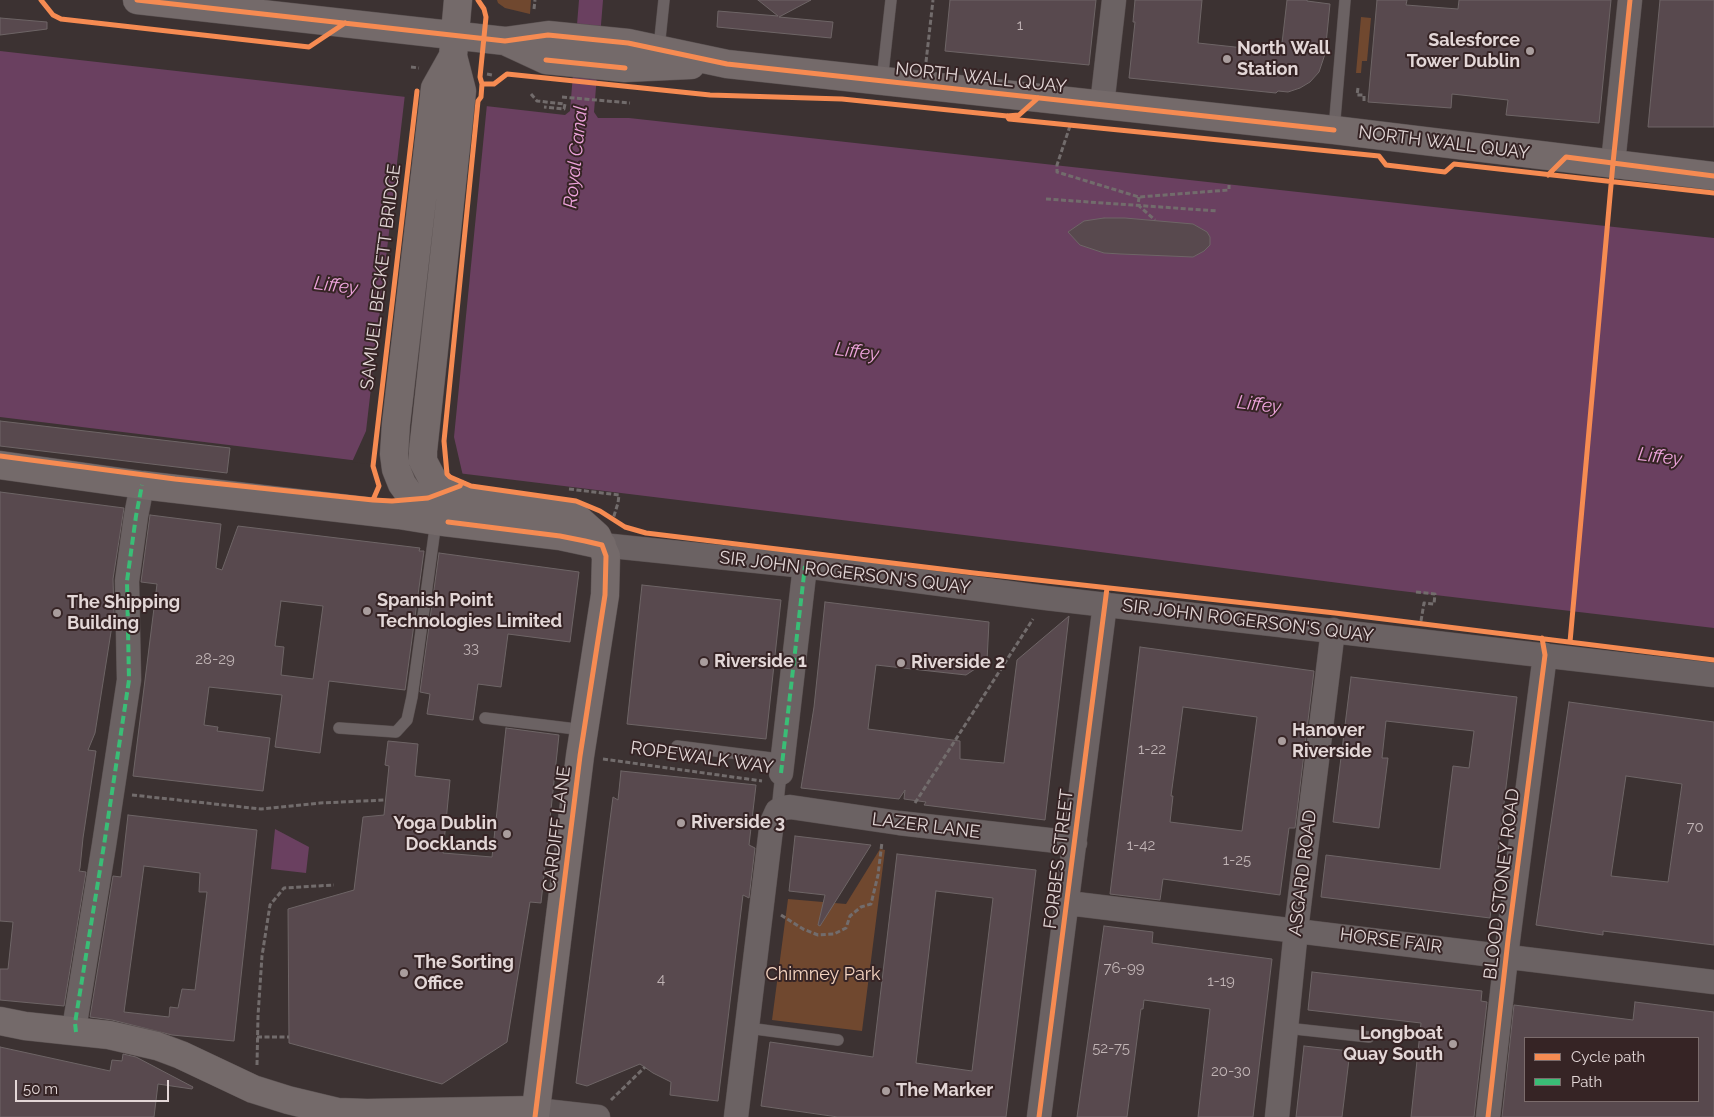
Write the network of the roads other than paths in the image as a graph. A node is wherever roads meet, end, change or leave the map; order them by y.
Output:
1 (137, 0) edge
2 (458, 0) edge
3 (664, 0) edge
4 (891, 0) edge
5 (1114, 0) edge
6 (1345, 0) edge
7 (1630, 0) edge
8 (454, 46) junction
9 (659, 48) junction
10 (627, 56) junction
11 (727, 64) junction
12 (882, 81) junction
13 (1102, 105) junction
14 (1334, 130) junction
15 (1613, 163) junction
16 (1714, 176) edge
17 (0, 465) edge
18 (142, 485) junction
19 (442, 522) junction
20 (611, 530) junction
21 (805, 566) junction
22 (1105, 604) junction
23 (1333, 630) junction
24 (1545, 655) junction
25 (1714, 675) edge
26 (485, 718) dead end
27 (339, 728) dead end
28 (584, 730) junction
29 (677, 746) dead end
30 (781, 778) junction
31 (778, 811) junction
32 (1075, 843) junction
33 (1068, 903) junction
34 (1296, 930) junction
35 (1506, 956) junction
36 (1714, 982) edge
37 (0, 1021) edge
38 (748, 1028) junction
39 (1286, 1028) junction
40 (76, 1032) junction
41 (1370, 1037) dead end
42 (838, 1040) dead end
43 (605, 1108) edge
44 (535, 1113) edge
45 (338, 1114) edge
46 (736, 1117) edge
47 (1039, 1117) edge
48 (1277, 1117) edge
49 (1488, 1117) edge

1 - 8 main road
2 - 8 main road
3 - 9 lane
4 - 12 lane
5 - 13 street
6 - 14 lane
7 - 15 street
8 - 10 main road
8 - 19 main road, SAMUEL BECKETT BRIDGE
8 - 20 main road
9 - 10 main road, NORTH WALL QUAY
9 - 11 main road, NORTH WALL QUAY
10 - 11 main road, NORTH WALL QUAY
11 - 12 main road, NORTH WALL QUAY
12 - 13 main road, NORTH WALL QUAY
13 - 14 main road, NORTH WALL QUAY
14 - 15 main road, NORTH WALL QUAY
15 - 16 main road, NORTH WALL QUAY
17 - 18 main road, SIR JOHN ROGERSON'S QUAY
18 - 19 main road, SIR JOHN ROGERSON'S QUAY
18 - 40 street
19 - 20 main road, SIR JOHN ROGERSON'S QUAY
19 - 27 lane
20 - 21 street, SIR JOHN ROGERSON'S QUAY
20 - 28 main road, CARDIFF LANE
21 - 22 street, SIR JOHN ROGERSON'S QUAY
21 - 30 street
22 - 23 street, SIR JOHN ROGERSON'S QUAY
22 - 32 street, FORBES STREET
23 - 24 street, SIR JOHN ROGERSON'S QUAY
23 - 34 street, ASGARD ROAD
24 - 25 street, SIR JOHN ROGERSON'S QUAY
24 - 35 street, BLOOD STONEY ROAD
26 - 28 lane
28 - 44 main road, CARDIFF LANE
29 - 30 lane
30 - 31 lane
31 - 32 street, LAZER LANE
31 - 38 street
32 - 33 street, FORBES STREET
33 - 34 street, HORSE FAIR
33 - 47 street, FORBES STREET
34 - 35 street, HORSE FAIR
34 - 39 street, ASGARD ROAD
35 - 36 street, HORSE FAIR
35 - 49 street, BLOOD STONEY ROAD
37 - 40 main road
38 - 42 lane
38 - 46 street
39 - 41 lane
39 - 48 street, ASGARD ROAD
40 - 45 main road
43 - 44 street
44 - 45 main road

